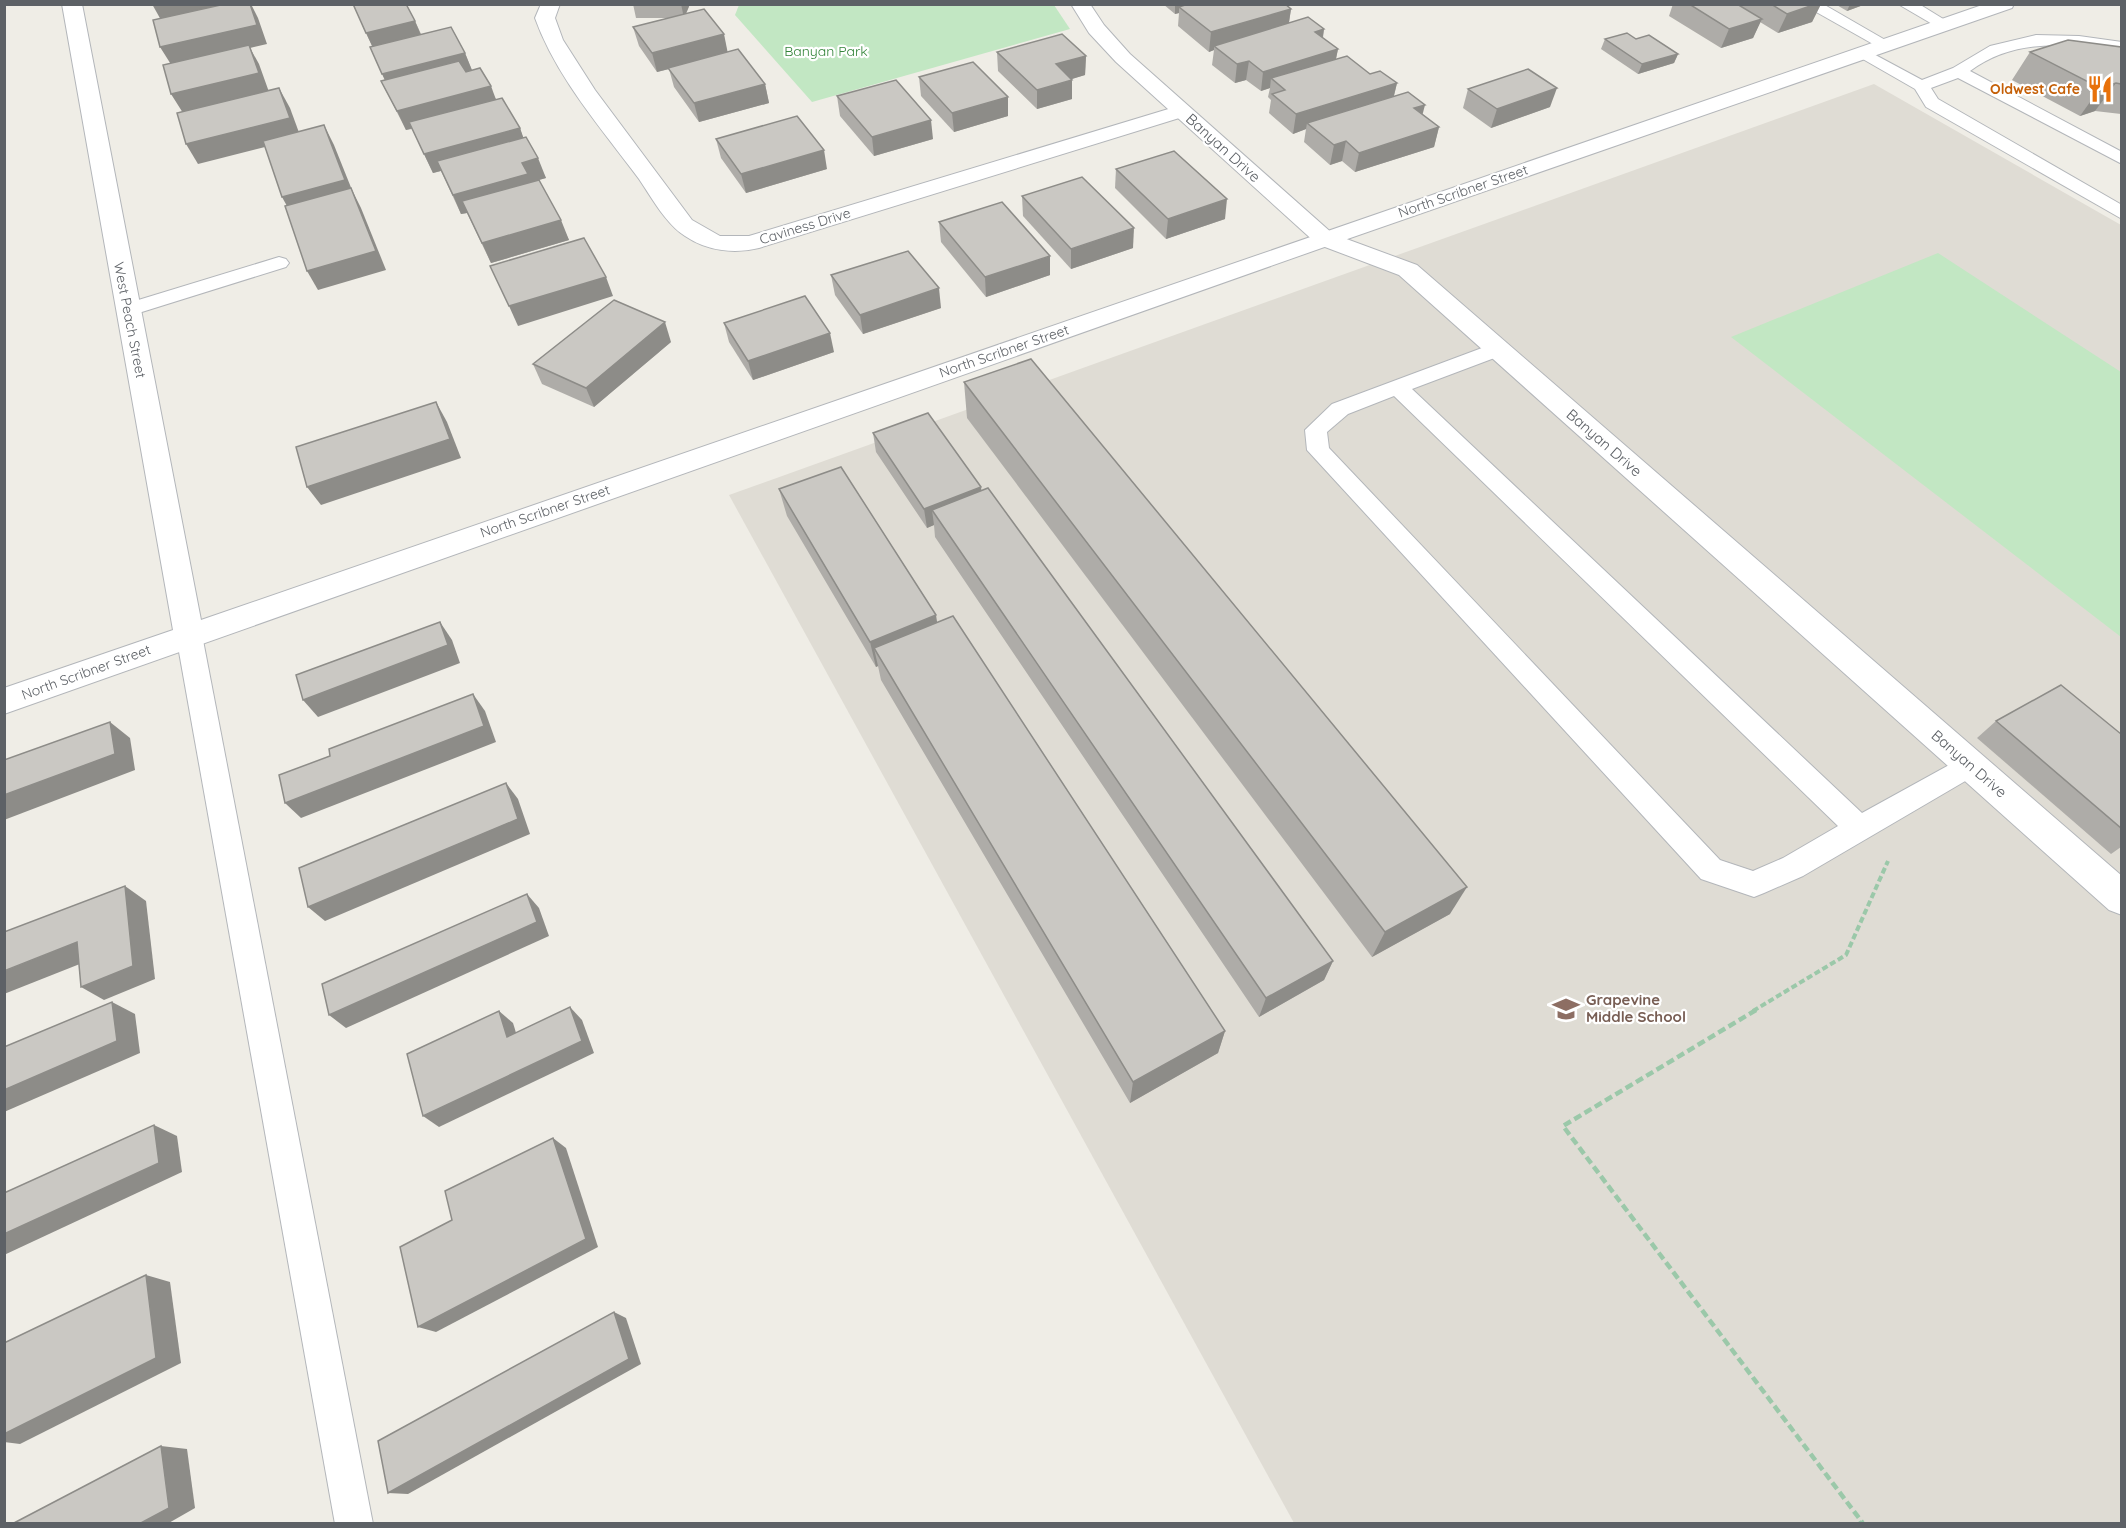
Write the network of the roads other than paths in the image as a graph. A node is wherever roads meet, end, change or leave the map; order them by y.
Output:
1 (72, 4) edge
2 (551, 4) edge
3 (1080, 4) edge
4 (1810, 4) edge
5 (1906, 4) edge
6 (2000, 5) edge
7 (1945, 25) junction
8 (2121, 46) edge
9 (1874, 50) junction
10 (1959, 72) junction
11 (1921, 86) junction
12 (1182, 111) junction
13 (2121, 159) edge
14 (2121, 213) edge
15 (1325, 239) junction
16 (279, 263) dead end
17 (129, 310) junction
18 (1498, 349) junction
19 (1397, 387) junction
20 (189, 634) junction
21 (4, 701) edge
22 (1969, 765) junction
23 (1859, 828) junction
24 (2121, 899) edge
25 (354, 1524) edge

1 - 17 street, West Peach Street
2 - 12 street, Caviness Drive
3 - 12 street, Banyan Drive
4 - 9 lane
5 - 7 lane
6 - 7 street, North Scribner Street
7 - 9 street, North Scribner Street
8 - 10 lane
9 - 11 lane
9 - 15 street, North Scribner Street
10 - 11 lane
10 - 13 lane
11 - 14 lane
12 - 15 street, Banyan Drive
15 - 18 street, Banyan Drive
15 - 20 street, North Scribner Street
16 - 17 lane
17 - 20 street, West Peach Street
18 - 19 lane
18 - 22 street, Banyan Drive
19 - 23 lane
19 - 23 lane
20 - 21 street, North Scribner Street
20 - 25 lane
22 - 23 lane
22 - 24 street, Banyan Drive

